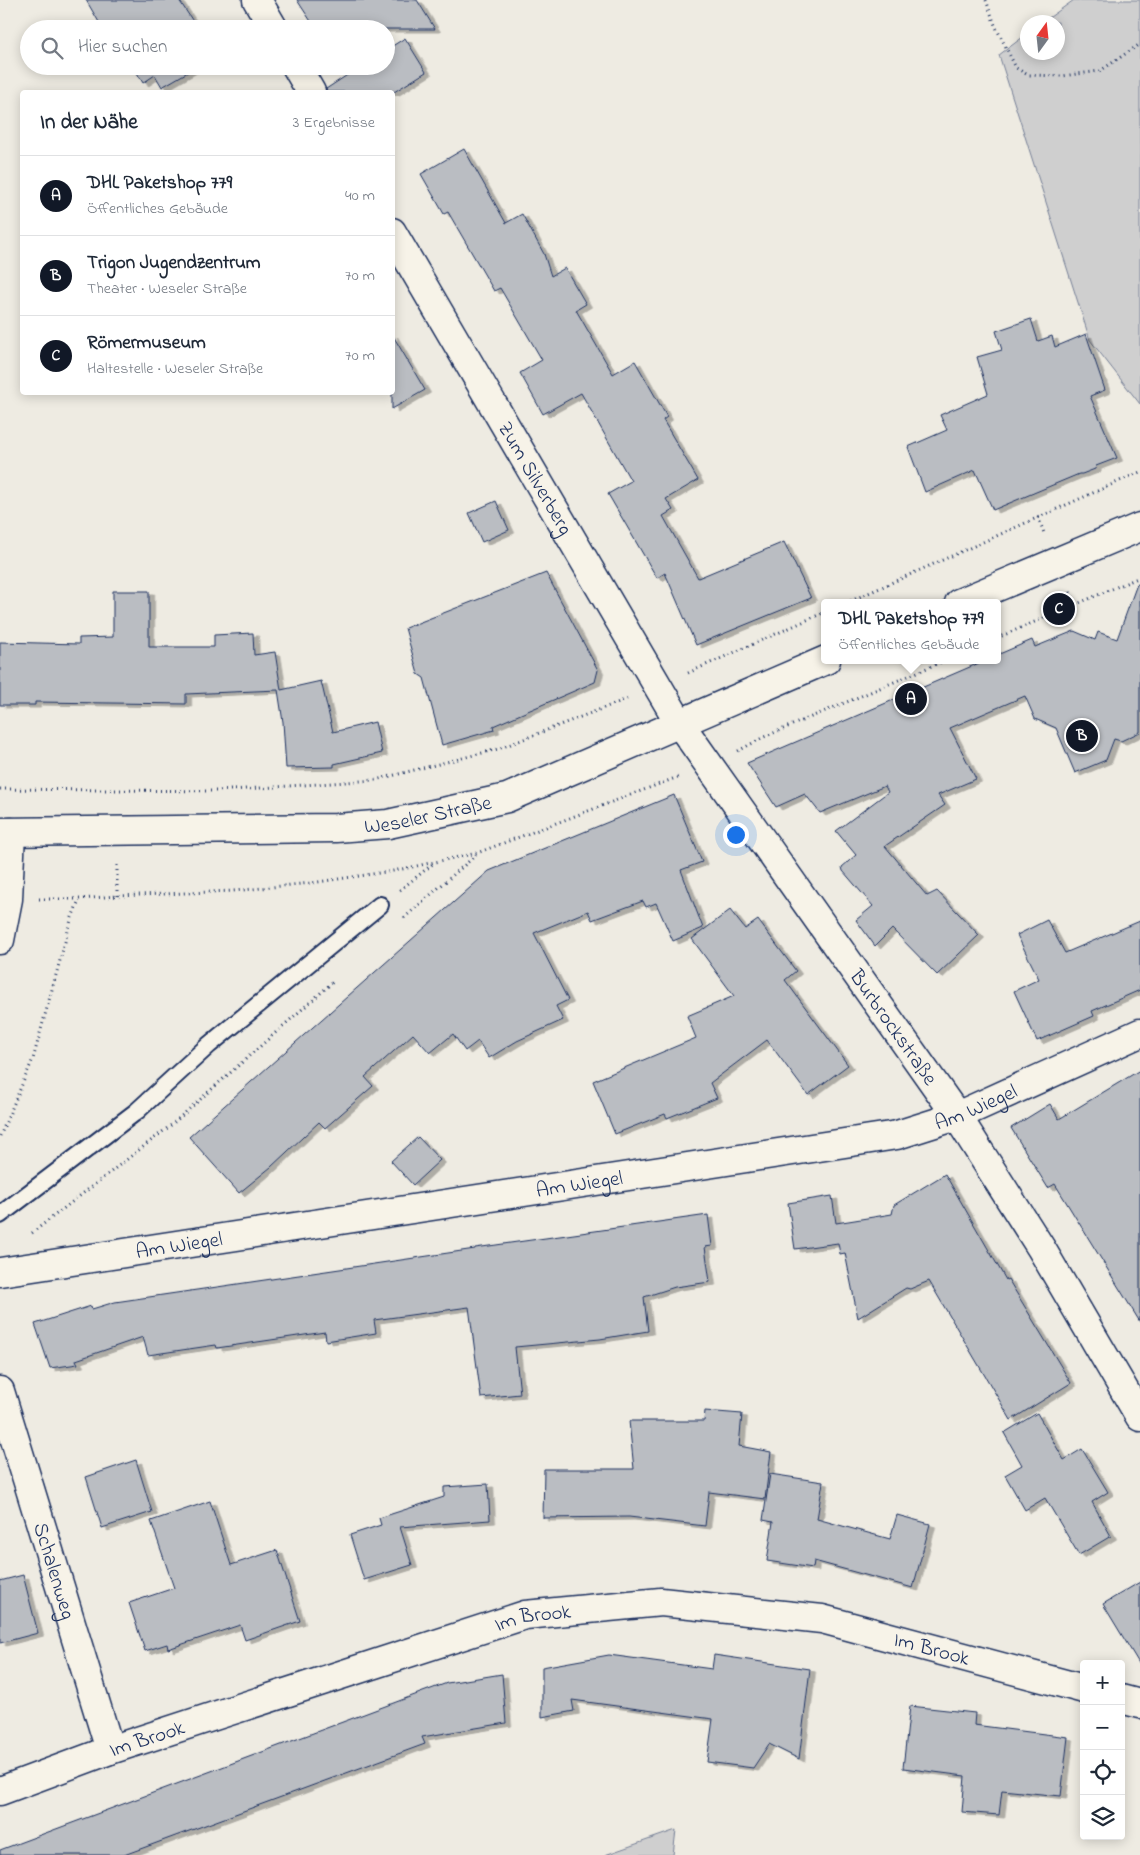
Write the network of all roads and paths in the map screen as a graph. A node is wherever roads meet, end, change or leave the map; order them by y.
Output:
1 (257, 0) edge
2 (986, 0) edge
3 (269, 20) edge
4 (1140, 43) edge
5 (301, 75) edge
6 (310, 90) edge
7 (395, 237) edge
8 (1140, 472) edge
9 (1140, 527) edge
10 (1140, 577) edge
11 (855, 599) edge
12 (969, 599) edge
13 (821, 614) edge
14 (1001, 636) edge
15 (821, 662) edge
16 (937, 664) edge
17 (658, 687) junction
18 (680, 724) junction
19 (709, 766) junction
20 (0, 790) edge
21 (5, 832) edge
22 (477, 854) junction
23 (435, 862) junction
24 (380, 905) joint
25 (403, 919) dead end
26 (0, 940) edge
27 (337, 978) dead end
28 (1140, 1033) edge
29 (957, 1116) junction
30 (0, 1136) edge
31 (0, 1215) edge
32 (31, 1234) dead end
33 (0, 1272) edge
34 (0, 1391) edge
35 (1140, 1418) edge
36 (1080, 1688) edge
37 (1125, 1700) edge
38 (1140, 1704) edge
39 (110, 1750) junction
40 (0, 1791) edge

1 - 3 street
2 - 4 path
5 - 6 street
7 - 17 street, Zum Silverberg
8 - 11 path
9 - 12 street
10 - 14 path
13 - 17 path
15 - 18 street, Weseler Straße
16 - 19 path
17 - 18 street, Zum Silverberg
17 - 20 path
18 - 19 street, Burbrockstraße
18 - 21 street, Weseler Straße
19 - 22 path
19 - 29 street, Burbrockstraße
21 - 26 street
22 - 23 path
22 - 25 path
23 - 24 path
23 - 30 path
24 - 31 lane
27 - 32 path
28 - 29 street, Am Wiegel
29 - 33 street, Am Wiegel
29 - 35 street, Burbrockstraße
34 - 39 street, Schalenweg
36 - 39 street, Im Brook
37 - 38 street
39 - 40 street, Im Brook

